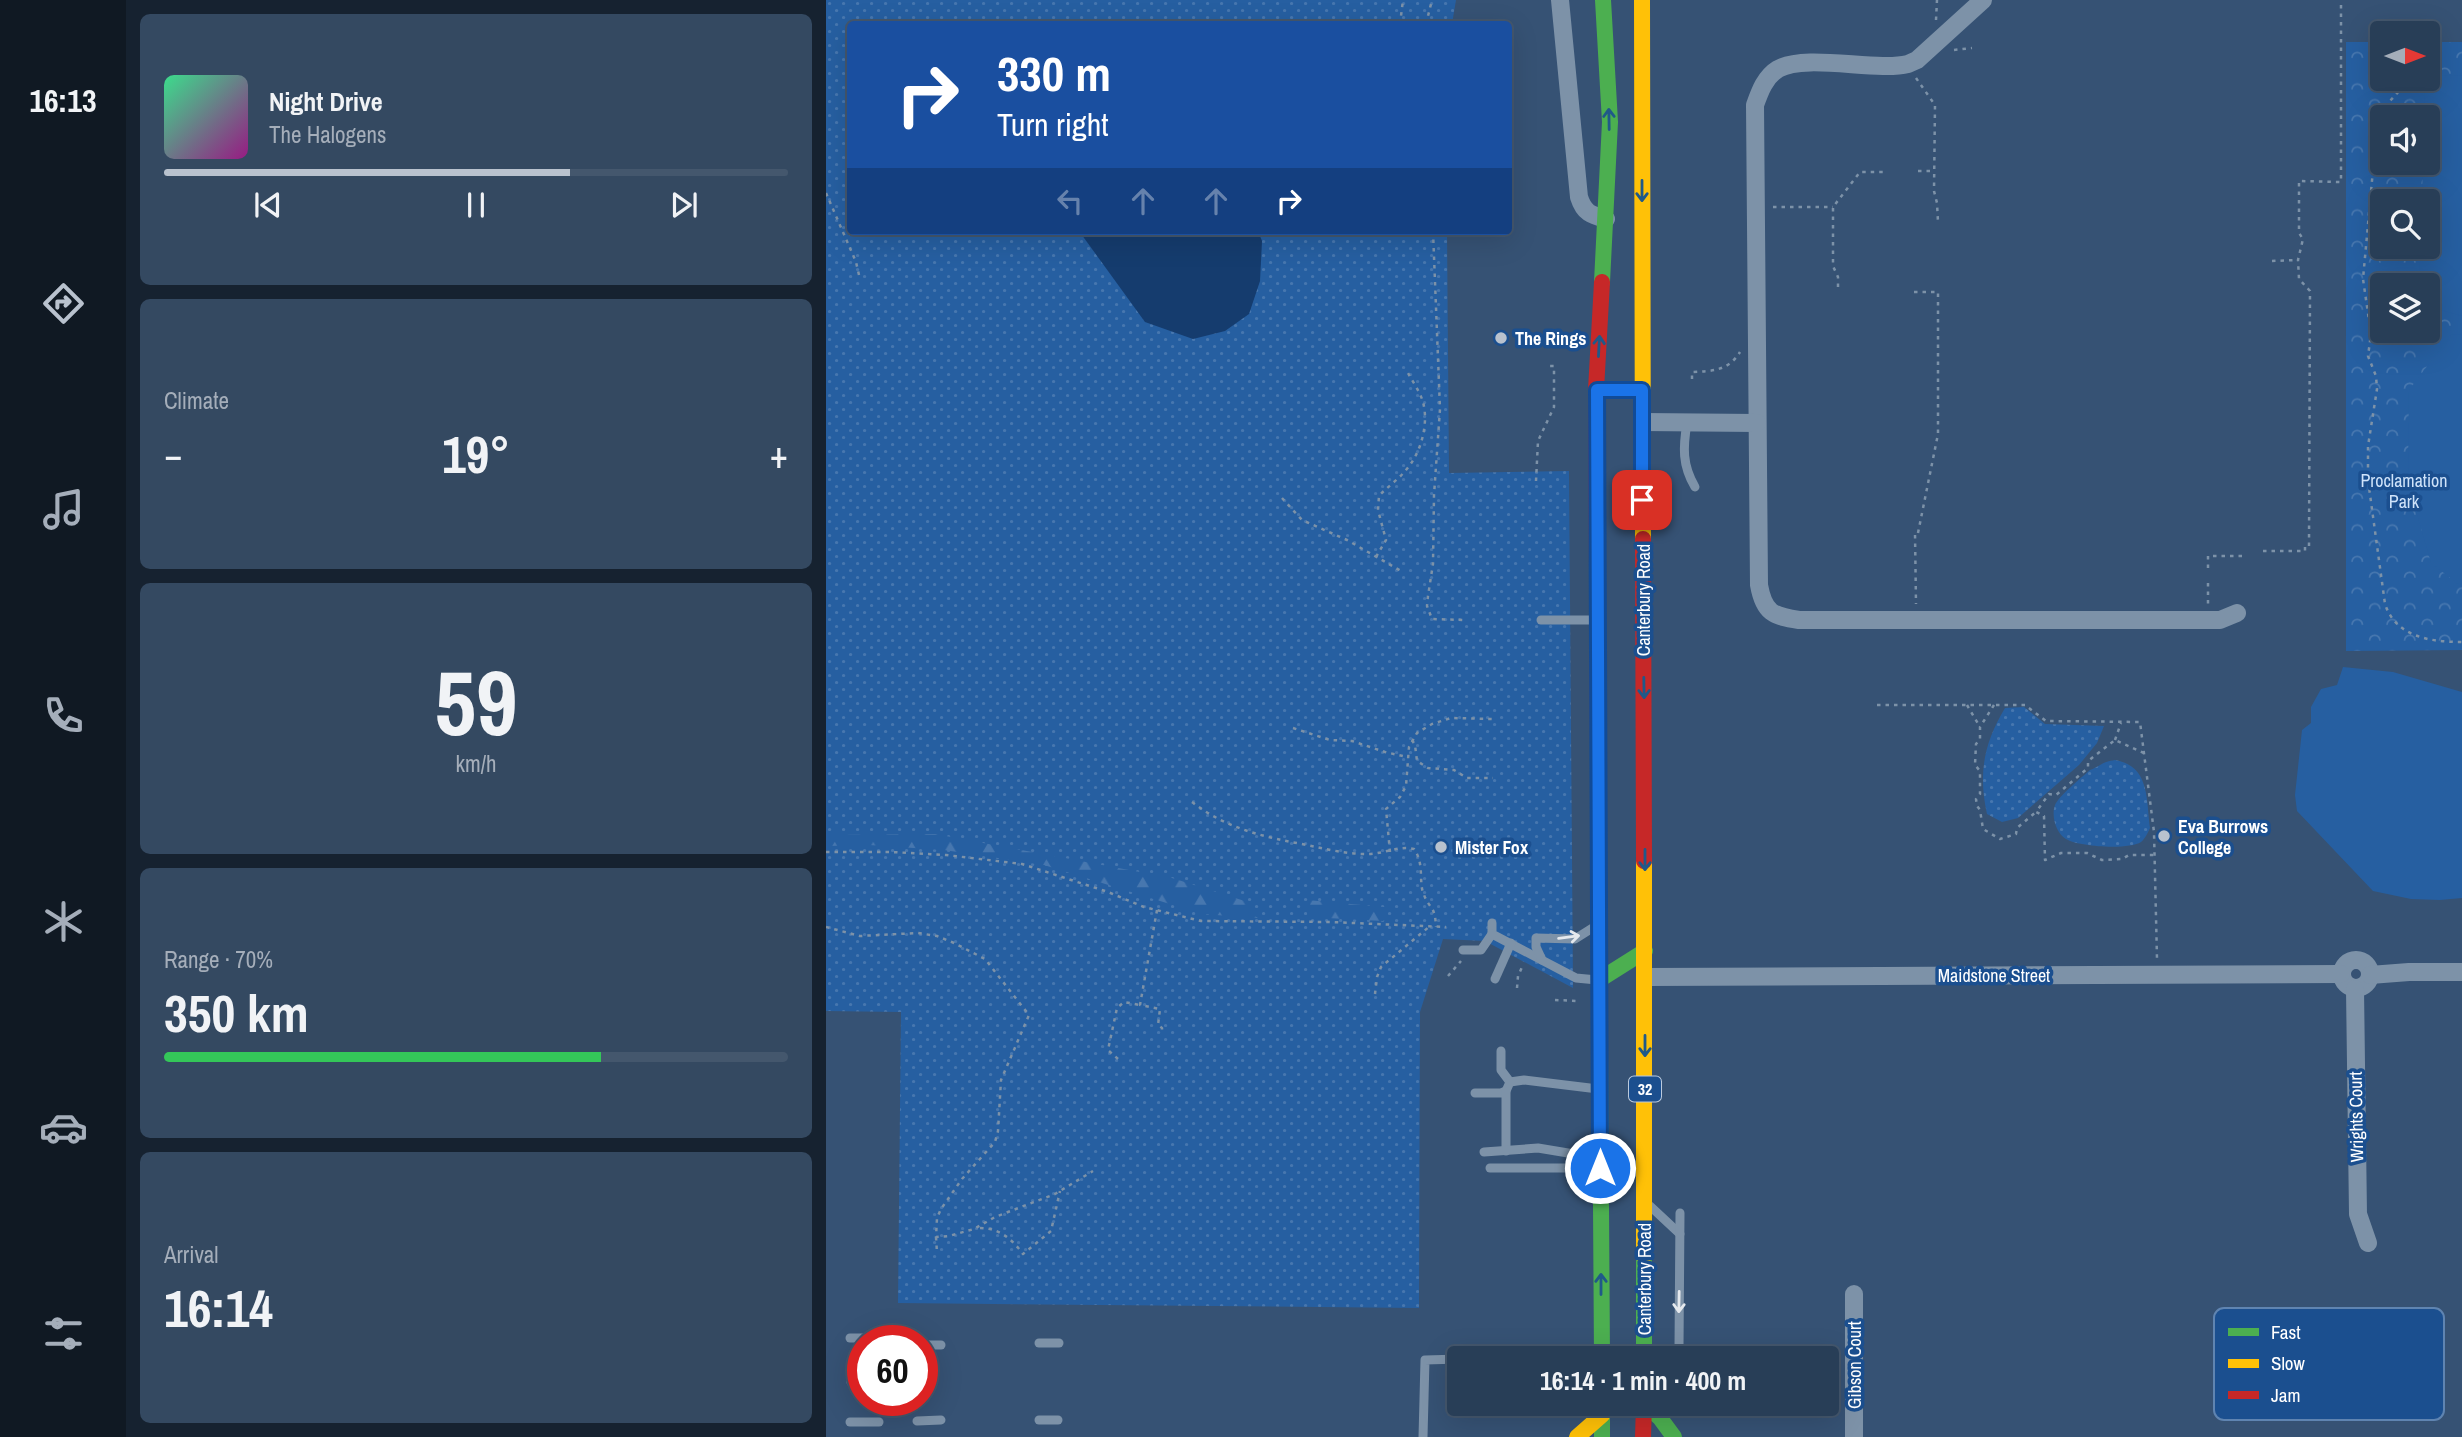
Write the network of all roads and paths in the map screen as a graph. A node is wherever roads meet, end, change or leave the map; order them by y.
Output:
1 (1403, 0) edge
2 (1432, 0) edge
3 (1560, 0) edge
4 (1603, 0) edge
5 (1642, 0) edge
6 (1983, 0) edge
7 (2341, 0) edge
8 (1400, 21) edge
9 (1427, 21) edge
10 (1972, 48) dead end
11 (1945, 52) dead end
12 (1923, 72) dead end
13 (2399, 91) edge
14 (1918, 171) dead end
15 (1934, 171) junction
16 (1884, 172) dead end
17 (826, 193) edge
18 (1767, 207) dead end
19 (1833, 208) junction
20 (1606, 219) junction
21 (1938, 222) dead end
22 (1433, 235) edge
23 (2298, 260) junction
24 (2273, 261) dead end
25 (859, 275) dead end
26 (1838, 287) dead end
27 (1914, 292) dead end
28 (1743, 348) dead end
29 (1549, 366) dead end
30 (1408, 373) dead end
31 (1692, 379) dead end
32 (1642, 422) junction
33 (1687, 422) junction
34 (1757, 423) junction
35 (1536, 481) dead end
36 (1695, 486) dead end
37 (1282, 498) dead end
38 (1918, 533) dead end
39 (2263, 551) dead end
40 (2242, 556) dead end
41 (1376, 557) junction
42 (2208, 568) dead end
43 (1401, 571) dead end
44 (2238, 612) dead end
45 (1465, 620) dead end
46 (1541, 620) dead end
47 (1598, 620) junction
48 (2462, 642) edge
49 (1877, 705) dead end
50 (1967, 705) junction
51 (1994, 705) junction
52 (1493, 719) dead end
53 (2122, 722) junction
54 (1980, 727) junction
55 (1293, 728) dead end
56 (1412, 740) junction
57 (2115, 740) junction
58 (2144, 753) junction
59 (1407, 757) junction
60 (1493, 778) dead end
61 (1192, 802) dead end
62 (2036, 813) junction
63 (826, 852) edge
64 (1390, 852) junction
65 (2155, 855) junction
66 (1157, 910) junction
67 (1492, 923) dead end
68 (1598, 925) junction
69 (1430, 926) junction
70 (826, 927) edge
71 (1436, 927) junction
72 (1446, 927) dead end
73 (1492, 934) junction
74 (1511, 943) junction
75 (1466, 950) joint
76 (1645, 951) junction
77 (1530, 953) junction
78 (2157, 959) dead end
79 (1542, 960) junction
80 (2462, 972) edge
81 (2342, 974) junction
82 (2370, 975) junction
83 (1448, 976) dead end
84 (1646, 977) junction
85 (1495, 979) dead end
86 (1599, 980) junction
87 (1517, 988) dead end
88 (2355, 989) junction
89 (1375, 994) dead end
90 (1555, 1000) dead end
91 (1578, 1001) dead end
92 (1140, 1005) junction
93 (1162, 1034) dead end
94 (1501, 1051) dead end
95 (1118, 1059) dead end
96 (1508, 1086) junction
97 (1600, 1089) junction
98 (1475, 1093) dead end
99 (1506, 1151) junction
100 (1484, 1152) dead end
101 (1600, 1161) junction
102 (1490, 1168) dead end
103 (1093, 1171) dead end
104 (1060, 1191) junction
105 (1644, 1201) junction
106 (1679, 1213) dead end
107 (976, 1228) junction
108 (1680, 1234) junction
109 (936, 1237) junction
110 (2368, 1243) dead end
111 (937, 1253) dead end
112 (1854, 1294) dead end
113 (1039, 1343) dead end
114 (1059, 1343) dead end
115 (1602, 1346) edge
116 (1644, 1346) edge
117 (1679, 1346) edge
118 (1447, 1359) edge
119 (1596, 1416) edge
120 (1602, 1416) edge
121 (1644, 1416) edge
122 (1658, 1416) edge
123 (917, 1420) dead end
124 (941, 1420) dead end
125 (1039, 1420) dead end
126 (1058, 1420) dead end
127 (850, 1422) dead end
128 (879, 1422) dead end
129 (1423, 1437) edge
130 (1577, 1437) edge
131 (1602, 1437) edge
132 (1643, 1437) edge
133 (1674, 1437) edge
134 (1854, 1437) edge

1 - 8 path
2 - 9 path
3 - 20 street
20 -> 4 main road
5 -> 32 main road, Canterbury Road / 32
6 - 34 street
7 - 23 path
10 - 11 path
12 - 15 path
13 - 48 path
14 - 15 path
15 - 21 path
16 - 19 path
17 - 25 path
18 - 19 path
19 - 26 path
47 -> 20 main road
22 - 45 path
23 - 24 path
23 - 39 path
27 - 38 path
28 - 31 path
29 - 35 path
30 - 41 path
32 - 33 street
32 -> 76 main road, Canterbury Road / 32
33 - 34 street
33 - 36 lane
34 - 44 street
37 - 41 path
40 - 42 path
41 - 43 path
46 - 47 lane
47 - 68 main road
49 - 50 path
50 - 51 path
50 - 54 path
51 - 53 path
51 - 54 path
52 - 56 path
53 - 57 path
53 - 58 path
54 - 62 path
55 - 59 path
56 - 59 path
56 - 60 path
57 - 58 path
57 - 62 path
58 - 65 path
59 - 64 path
61 - 64 path
62 - 65 path
63 - 66 path
64 - 71 path
65 - 78 path
66 - 69 path
66 - 92 path
67 - 73 lane
79 -> 68 lane
68 - 86 main road
69 - 71 path
69 - 89 path
70 - 109 path
71 - 72 path
73 - 74 lane
73 - 75 lane
74 - 77 lane
74 - 85 lane
75 - 83 path
76 - 84 main road, Canterbury Road / 32
76 - 86 main road
77 - 79 lane
77 - 87 path
79 - 86 lane
80 - 82 street
81 - 82 street
81 - 84 street, Maidstone Street
81 - 88 street
82 - 88 street
84 -> 105 main road, Canterbury Road / 32
86 - 97 main road
88 - 110 street, Wrights Court
90 - 91 path
92 - 93 path
92 - 95 path
94 - 96 lane
96 - 97 lane
96 - 98 lane
96 - 99 lane
97 - 101 main road
99 - 100 lane
99 - 101 lane
101 - 102 lane
115 -> 101 main road
103 - 104 path
104 - 107 path
104 - 107 path
105 - 108 lane, Canterbury Road
105 - 116 main road, Canterbury Road / 32
106 - 108 lane
107 - 109 path
108 -> 117 lane, Canterbury Road
109 - 111 path
112 - 134 street, Gibson Court
113 - 114 lane
118 - 129 lane
119 - 130 main road
120 - 131 main road
121 - 132 main road
122 - 133 main road
123 - 124 lane
125 - 126 lane
127 - 128 lane

